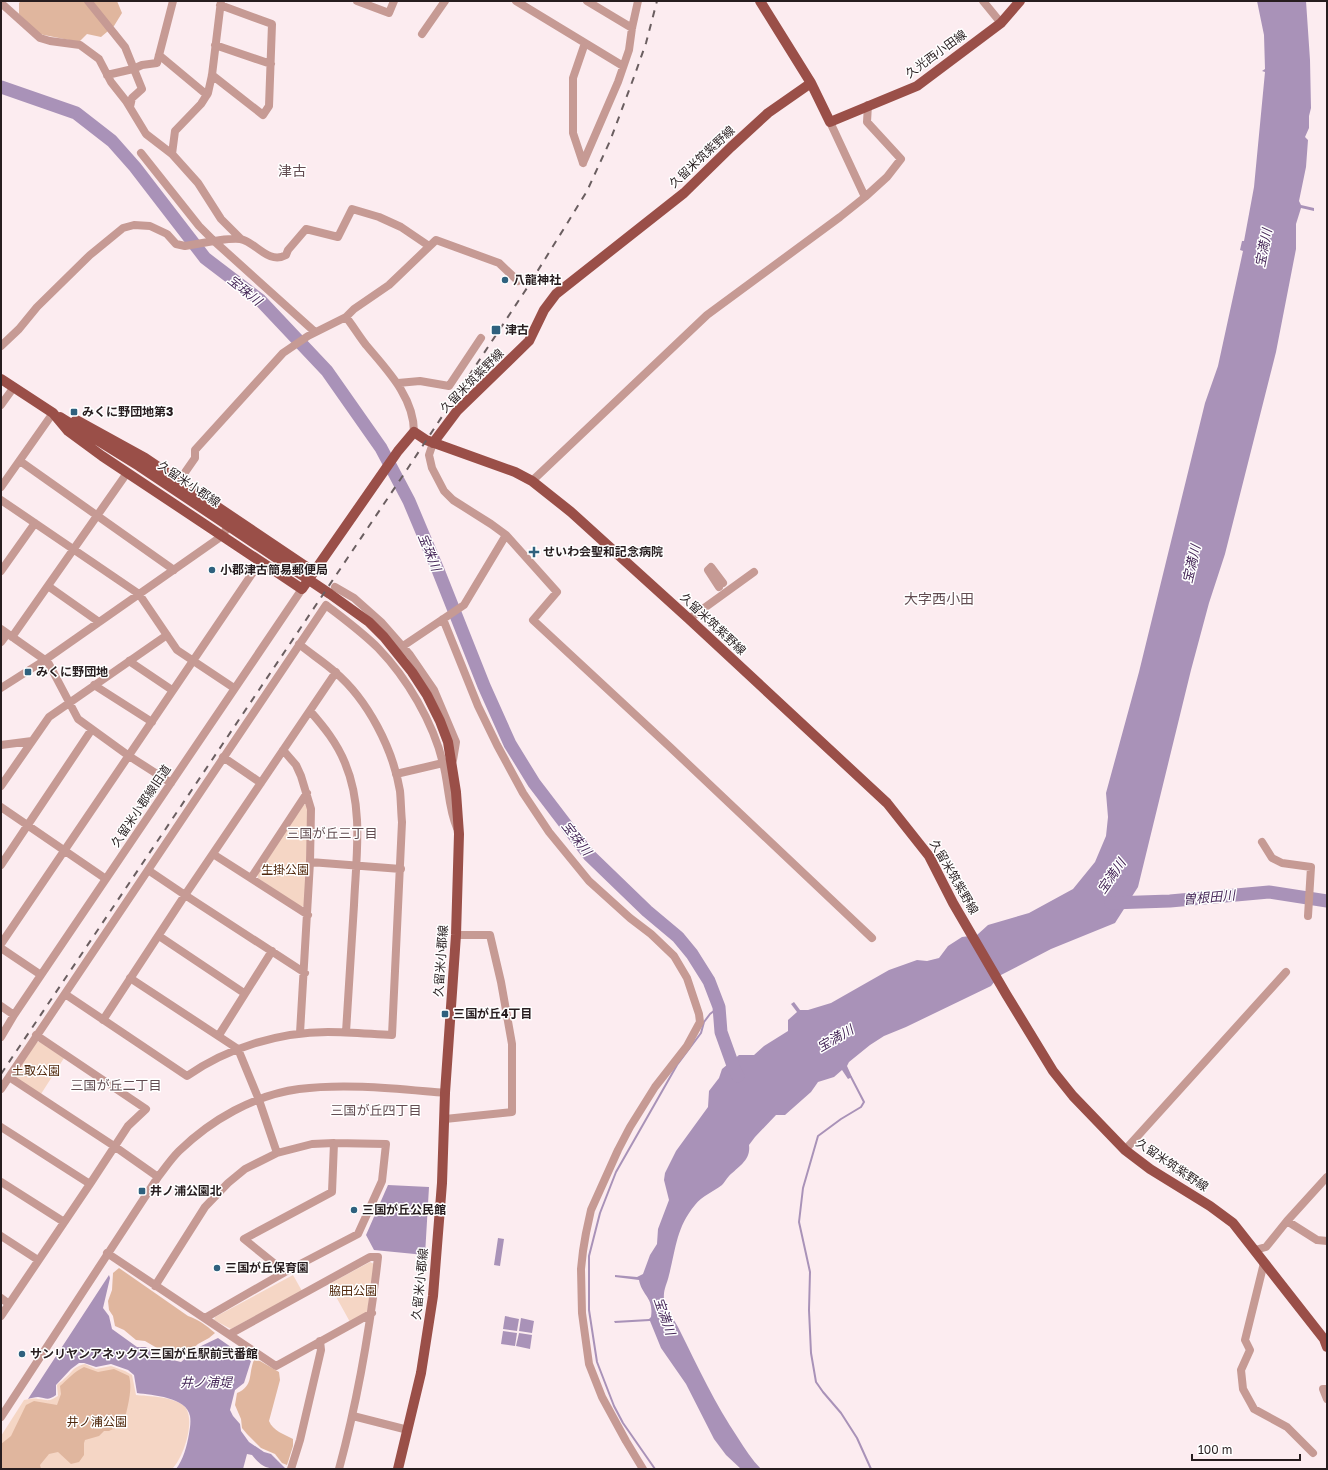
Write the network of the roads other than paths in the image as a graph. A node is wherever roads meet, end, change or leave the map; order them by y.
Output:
1 (88, 1) edge
2 (173, 1) edge
3 (358, 1) edge
4 (394, 1) edge
5 (445, 1) edge
6 (516, 1) edge
7 (587, 1) edge
8 (638, 1) edge
9 (760, 1) edge
10 (984, 1) edge
11 (1020, 1) edge
12 (1, 3) edge
13 (220, 3) edge
14 (1001, 23) junction
15 (632, 28) junction
16 (422, 34) dead end
17 (585, 43) junction
18 (215, 45) junction
19 (159, 55) junction
20 (271, 64) junction
21 (623, 66) junction
22 (133, 69) junction
23 (107, 75) junction
24 (212, 75) junction
25 (811, 83) junction
26 (207, 95) junction
27 (868, 105) junction
28 (130, 107) junction
29 (830, 122) junction
30 (141, 153) dead end
31 (172, 154) junction
32 (865, 197) junction
33 (241, 239) junction
34 (211, 241) junction
35 (429, 246) junction
36 (518, 281) dead end
37 (346, 317) junction
38 (312, 334) junction
39 (480, 338) dead end
40 (1, 346) edge
41 (1, 379) edge
42 (398, 383) junction
43 (14, 387) junction
44 (1, 406) edge
45 (53, 413) junction
46 (414, 432) junction
47 (433, 443) junction
48 (20, 461) junction
49 (127, 473) junction
50 (532, 481) junction
51 (175, 485) junction
52 (1, 487) edge
53 (1, 500) edge
54 (98, 516) junction
55 (233, 518) junction
56 (35, 523) junction
57 (506, 535) junction
58 (222, 536) junction
59 (73, 550) junction
60 (260, 562) junction
61 (174, 570) junction
62 (1, 571) edge
63 (314, 572) junction
64 (754, 572) dead end
65 (48, 586) junction
66 (335, 587) dead end
67 (302, 589) junction
68 (139, 594) junction
69 (445, 618) junction
70 (689, 619) junction
71 (99, 622) junction
72 (7, 633) edge
73 (167, 635) junction
74 (1, 642) edge
75 (299, 644) junction
76 (403, 646) junction
77 (45, 660) junction
78 (129, 661) junction
79 (192, 661) junction
80 (336, 672) junction
81 (94, 685) junction
82 (2, 687) edge
83 (234, 688) junction
84 (172, 690) junction
85 (68, 703) junction
86 (310, 711) junction
87 (152, 722) junction
88 (92, 729) junction
89 (32, 741) junction
90 (1, 745) edge
91 (283, 750) junction
92 (129, 756) junction
93 (223, 757) junction
94 (448, 764) junction
95 (396, 774) junction
96 (171, 783) junction
97 (261, 783) junction
98 (1, 786) edge
99 (307, 793) junction
100 (1, 807) edge
101 (28, 826) junction
102 (1262, 842) dead end
103 (64, 850) junction
104 (213, 854) junction
105 (310, 862) junction
106 (1, 865) edge
107 (356, 865) junction
108 (401, 869) junction
109 (148, 870) junction
110 (251, 878) junction
111 (106, 879) junction
112 (185, 895) junction
113 (308, 915) junction
114 (1308, 916) dead end
115 (456, 935) junction
116 (159, 936) junction
117 (872, 938) dead end
118 (1, 944) edge
119 (1, 948) edge
120 (272, 951) junction
121 (1286, 972) dead end
122 (305, 973) junction
123 (41, 975) junction
124 (130, 978) junction
125 (244, 993) junction
126 (65, 994) junction
127 (1, 1006) edge
128 (14, 1015) junction
129 (103, 1020) junction
130 (346, 1032) junction
131 (300, 1033) junction
132 (36, 1035) junction
133 (218, 1035) junction
134 (1, 1038) edge
135 (238, 1049) junction
136 (9, 1077) junction
137 (1, 1089) edge
138 (445, 1092) junction
139 (259, 1100) junction
140 (445, 1119) junction
141 (1, 1127) edge
142 (334, 1143) junction
143 (114, 1146) junction
144 (1125, 1150) junction
145 (277, 1153) junction
146 (158, 1177) junction
147 (1327, 1177) edge
148 (1, 1182) edge
149 (90, 1184) junction
150 (1287, 1221) junction
151 (64, 1222) junction
152 (1, 1236) edge
153 (1, 1240) edge
154 (1327, 1241) edge
155 (1255, 1250) junction
156 (107, 1253) junction
157 (37, 1262) junction
158 (1264, 1263) junction
159 (285, 1272) junction
160 (155, 1286) junction
161 (1, 1298) edge
162 (9, 1304) junction
163 (372, 1313) junction
164 (1, 1316) edge
165 (205, 1318) junction
166 (230, 1334) junction
167 (320, 1341) junction
168 (1327, 1347) edge
169 (1327, 1388) edge
170 (1327, 1399) edge
171 (353, 1416) junction
172 (1, 1417) edge
173 (408, 1430) junction
174 (1313, 1453) dead end
175 (291, 1469) edge
176 (339, 1469) edge
177 (398, 1469) edge
178 (643, 1469) edge

1 - 22 street
2 - 19 street
3 - 4 street
5 - 16 street
6 - 17 street
7 - 15 street
8 - 15 street
9 - 25 main road
10 - 14 street
11 - 14 main road, 久光西小田線
12 - 23 street
13 - 18 street
13 - 20 street
14 - 27 main road, 久光西小田線
15 - 21 street
17 - 21 street
17 - 21 street
18 - 20 street
18 - 24 street
19 - 22 street
19 - 26 street
20 - 24 street
22 - 23 street
22 - 28 street
23 - 28 street
24 - 26 street
25 - 29 main road
25 - 47 main road, 久留米筑紫野線
26 - 31 street
27 - 29 main road, 久光西小田線
27 - 32 street
28 - 31 street
29 - 32 street
30 - 34 street
31 - 33 street
32 - 50 street
33 - 34 street
33 - 35 street
34 - 38 street
34 - 40 street
35 - 36 street
35 - 37 street
37 - 38 street
37 - 42 street
38 - 51 street
39 - 42 street
41 - 43 main road
42 - 46 street
43 - 44 street
43 - 45 main road
45 - 48 street
45 - 49 main road
45 - 51 main road, 久留米小郡線
46 - 47 main road
46 - 63 main road
47 - 50 main road, 久留米筑紫野線
47 - 57 street
48 - 52 street
48 - 54 street
49 - 54 street
49 - 58 main road
50 - 70 main road, 久留米筑紫野線
51 - 55 main road
51 - 94 main road, 久留米小郡線
53 - 56 street
54 - 59 street
54 - 61 street
55 - 58 street
55 - 63 main road
56 - 59 street
56 - 62 street
57 - 69 street
57 - 117 street
58 - 60 main road
58 - 61 street
59 - 65 street
59 - 68 street
60 - 67 main road
60 - 79 street
61 - 68 street
63 - 67 main road
64 - 70 street
65 - 71 street
65 - 72 street
66 - 76 street
67 - 83 street, 久留米小郡線旧道
68 - 71 street
68 - 73 street
69 - 76 street
69 - 178 street
70 - 144 main road, 久留米筑紫野線
71 - 77 street
72 - 74 street
72 - 77 street
73 - 78 street
73 - 79 street
75 - 80 street
75 - 93 street
75 - 94 street
76 - 94 street
77 - 82 street
77 - 85 street
78 - 81 street
78 - 84 street
79 - 83 street
79 - 84 street
80 - 86 street
80 - 95 street
81 - 85 street
81 - 87 street
83 - 96 street, 久留米小郡線旧道
84 - 87 street
85 - 88 street
85 - 89 street
86 - 91 street
86 - 107 street
87 - 92 street
88 - 92 street
88 - 101 street
89 - 90 street
89 - 98 street
91 - 97 street
91 - 99 street
92 - 96 street
92 - 103 street
93 - 97 street
93 - 109 street
94 - 95 street
94 - 115 main road, 久留米小郡線
95 - 108 street
96 - 111 street, 久留米小郡線旧道
97 - 104 street
99 - 105 street
99 - 110 street
100 - 101 street
101 - 103 street
101 - 106 street
102 - 114 street
103 - 111 street
103 - 118 street
104 - 110 street
104 - 112 street
105 - 107 street
105 - 113 street
107 - 108 street
107 - 130 street
108 - 130 street
109 - 112 street
109 - 126 street
110 - 113 street
111 - 123 street, 久留米小郡線旧道
112 - 116 street
112 - 120 street
113 - 122 street
115 - 138 main road, 久留米小郡線
115 - 140 street
116 - 124 street
116 - 125 street
119 - 123 street
120 - 122 street
120 - 125 street
121 - 144 street
122 - 131 street
123 - 128 street, 久留米小郡線旧道
124 - 129 street
124 - 133 street
125 - 133 street
126 - 129 street
126 - 132 street
127 - 128 street
128 - 134 street, 久留米小郡線旧道
129 - 135 street
130 - 131 street
131 - 135 street
132 - 136 street
132 - 143 street
133 - 135 street
135 - 139 street
136 - 137 street
136 - 143 street
138 - 139 street
138 - 140 main road, 久留米小郡線
139 - 145 street
139 - 146 street
140 - 173 main road, 久留米小郡線
141 - 149 street
142 - 145 street
142 - 159 street
142 - 159 street
143 - 146 street
143 - 149 street
144 - 155 main road, 久留米筑紫野線
145 - 160 street
146 - 156 street
147 - 150 street
148 - 151 street
149 - 151 street
150 - 154 street
150 - 155 street
151 - 157 street
152 - 157 street
153 - 157 street
155 - 158 main road, 久留米筑紫野線
156 - 160 street
156 - 172 street
157 - 162 street
158 - 168 main road, 久留米筑紫野線
158 - 174 street
159 - 165 street
160 - 165 street
161 - 162 street
162 - 164 street
163 - 166 street
163 - 167 street
163 - 171 street
165 - 166 street
166 - 167 street
167 - 175 street
169 - 170 street
171 - 173 street
171 - 176 street
173 - 177 main road, 久留米小郡線

